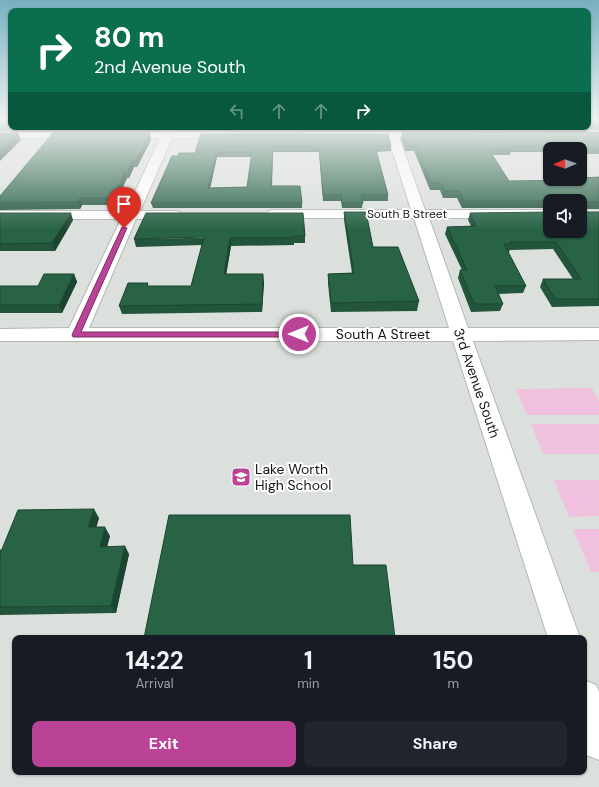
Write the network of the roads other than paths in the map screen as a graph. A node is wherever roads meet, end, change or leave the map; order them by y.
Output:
1 (157, 157) edge
2 (400, 157) edge
3 (262, 214) edge
4 (420, 214) junction
5 (543, 214) edge
6 (0, 215) edge
7 (130, 215) junction
8 (191, 215) edge
9 (461, 334) junction
10 (599, 334) edge
11 (0, 335) edge
12 (76, 335) junction
13 (563, 635) edge
14 (587, 706) edge
15 (599, 742) edge

1 - 7 street
2 - 4 street, 3rd Avenue South
3 - 4 street, South B Street
4 - 5 street, South B Street
4 - 9 street, 3rd Avenue South
6 - 7 street
7 - 8 street
7 - 12 street
9 - 10 street, South A Street
9 - 12 street, South A Street
9 - 13 street, 3rd Avenue South
11 - 12 street, South A Street
14 - 15 street

